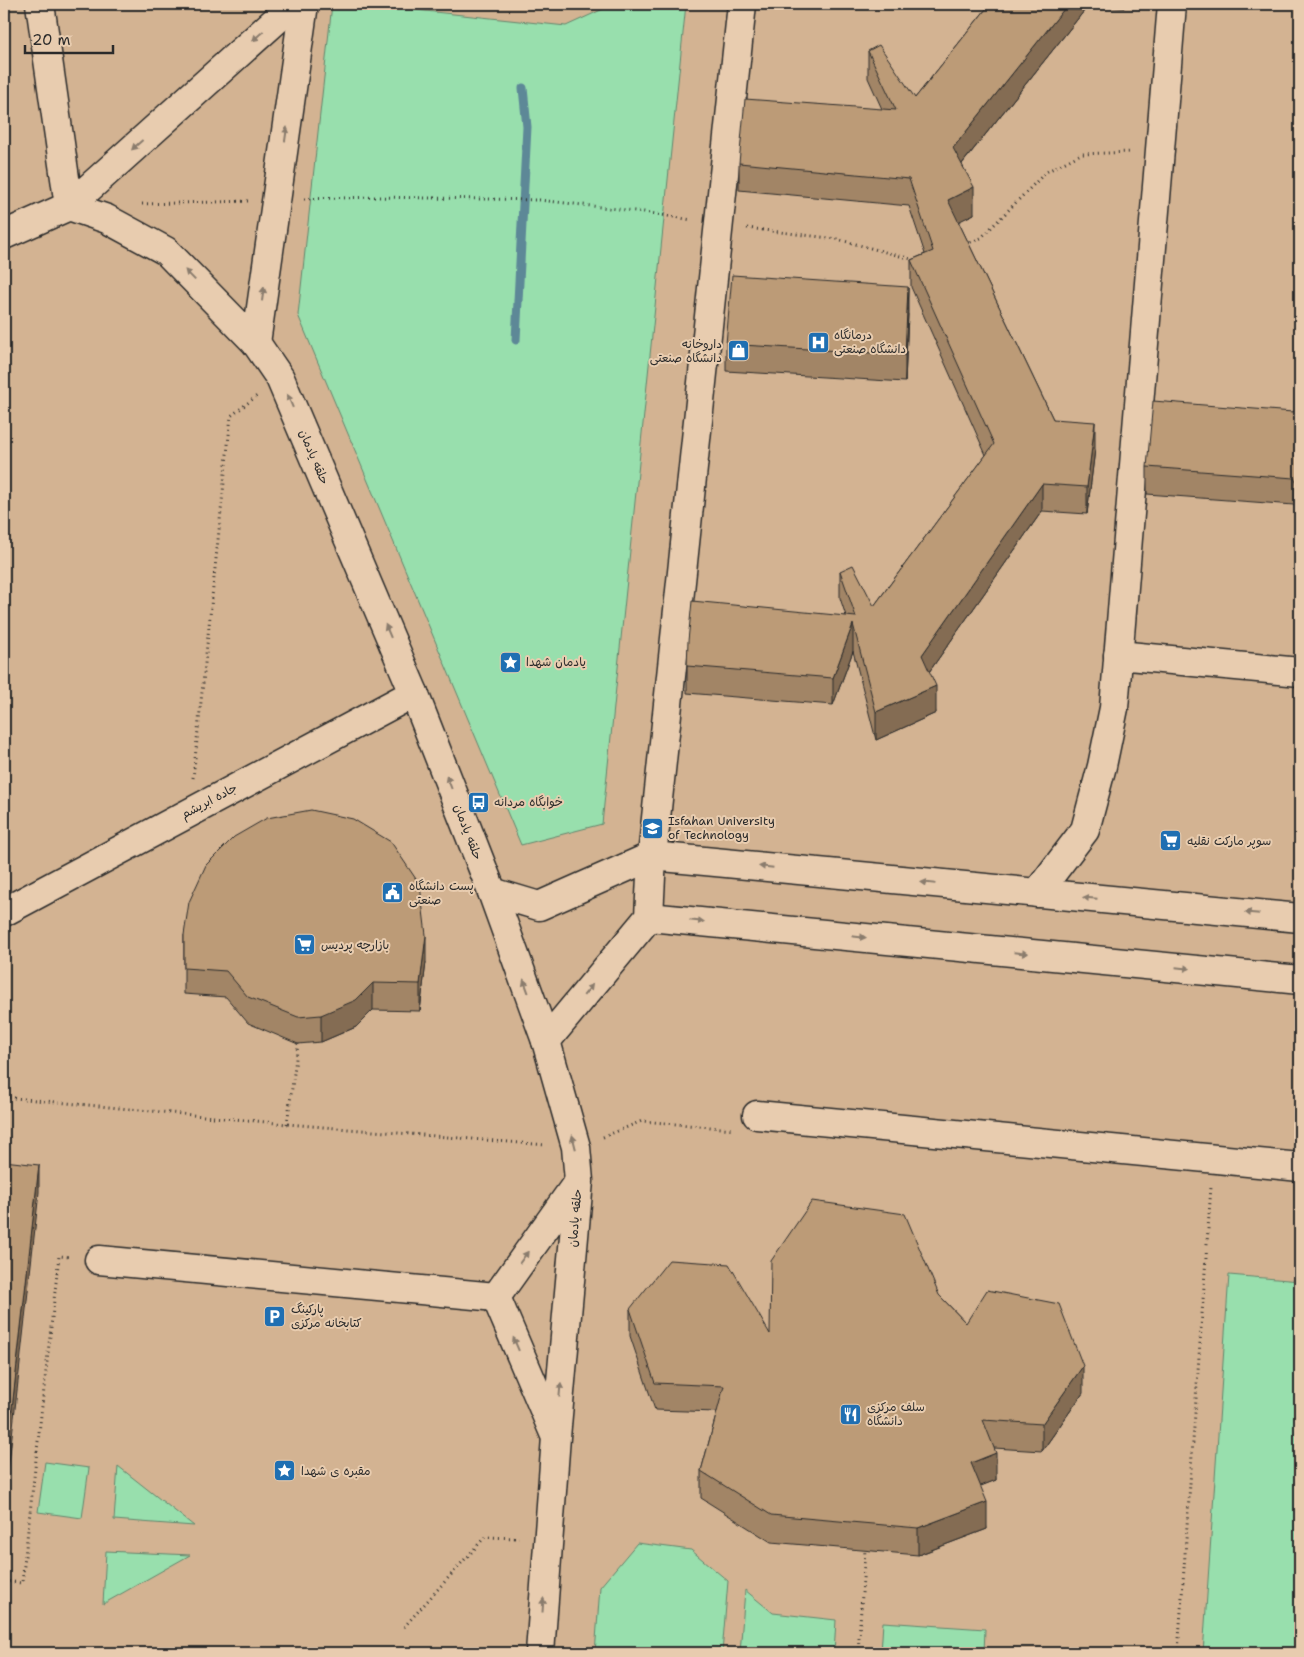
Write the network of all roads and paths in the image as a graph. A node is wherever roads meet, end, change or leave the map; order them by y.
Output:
1 (40, 4) edge
2 (294, 4) edge
3 (304, 4) edge
4 (742, 4) edge
5 (1172, 4) edge
6 (1160, 153) junction
7 (474, 199) dead end
8 (69, 206) junction
9 (719, 224) junction
10 (4, 235) edge
11 (963, 245) edge
12 (919, 260) edge
13 (256, 343) junction
14 (280, 378) junction
15 (1118, 655) junction
16 (1300, 672) edge
17 (414, 692) junction
18 (190, 811) junction
19 (652, 856) junction
20 (492, 892) junction
21 (1037, 893) junction
22 (4, 912) edge
23 (649, 917) junction
24 (1300, 918) edge
25 (1300, 980) edge
26 (546, 1041) junction
27 (298, 1044) edge
28 (4, 1097) edge
29 (757, 1115) joint
30 (287, 1124) junction
31 (576, 1147) junction
32 (1213, 1158) junction
33 (1300, 1167) edge
34 (579, 1181) junction
35 (99, 1260) joint
36 (496, 1297) junction
37 (556, 1437) junction
38 (547, 1539) junction
39 (865, 1550) edge
40 (4, 1581) edge
41 (404, 1627) dead end
42 (540, 1653) edge
43 (858, 1653) edge
44 (1178, 1653) edge

1 - 8 street
2 -> 8 street
13 -> 3 street
4 - 9 street
5 - 6 street
6 - 11 path
6 - 15 street
7 - 9 path
8 - 10 street
13 -> 8 street, حلقه یادمان
9 - 12 path
9 - 19 street
13 - 14 street, حلقه یادمان
17 -> 14 street, حلقه یادمان
14 - 18 path
15 - 16 street
15 - 21 street
17 - 18 street, جاده ابریشم
20 -> 17 street, حلقه یادمان
18 - 22 street, جاده ابریشم
19 - 20 street
21 -> 19 street
19 - 23 street
26 -> 20 street, حلقه یادمان
24 -> 21 street
23 -> 25 street
26 -> 23 street
31 -> 26 street, حلقه یادمان
27 - 30 path
28 - 30 path
29 - 31 path
29 - 32 street
30 - 31 path
31 - 34 street, حلقه یادمان
32 - 33 street
32 - 44 path
36 -> 34 street
37 -> 34 street, حلقه یادمان
35 - 36 street
35 - 40 path
37 -> 36 street
37 - 38 street, حلقه یادمان
38 - 41 path
42 -> 38 street, حلقه یادمان
39 - 43 path

